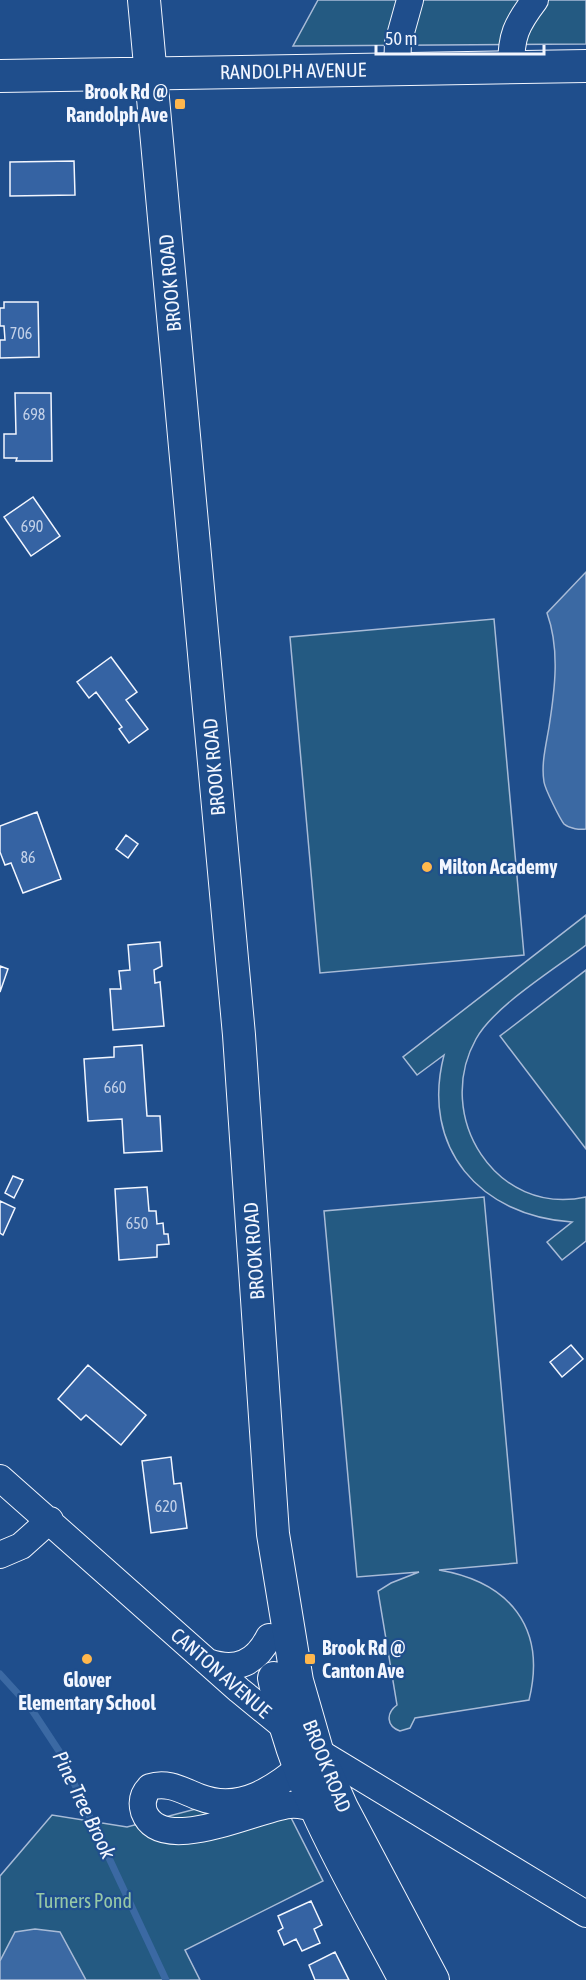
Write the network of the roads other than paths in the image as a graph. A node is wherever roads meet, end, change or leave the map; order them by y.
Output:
1 (144, 0) edge
2 (410, 0) edge
3 (535, 0) edge
4 (586, 66) edge
5 (511, 68) junction
6 (397, 69) junction
7 (151, 72) junction
8 (0, 75) edge
9 (0, 1478) edge
10 (50, 1520) junction
11 (273, 1534) junction
12 (0, 1555) edge
13 (269, 1637) junction
14 (208, 1662) junction
15 (286, 1730) junction
16 (308, 1761) junction
17 (316, 1809) junction
18 (586, 1914) edge
19 (405, 1980) edge
20 (433, 1980) edge

1 - 7 main road, BROOK ROAD
2 - 6 street
3 - 5 street
4 - 5 main road, RANDOLPH AVENUE
5 - 6 main road, RANDOLPH AVENUE
6 - 7 main road, RANDOLPH AVENUE
7 - 8 main road, RANDOLPH AVENUE
7 - 11 main road, BROOK ROAD
9 - 10 street, CANTON AVENUE
10 - 12 street
10 - 14 street, CANTON AVENUE
11 - 13 main road, BROOK ROAD
11 - 16 main road, BROOK ROAD
13 - 14 street
13 - 15 main road, BROOK ROAD
14 - 15 street, CANTON AVENUE
15 - 16 main road, BROOK ROAD
16 - 17 main road, BROOK ROAD
16 - 17 street
16 - 18 street
16 - 20 main road, BROOK ROAD
17 - 19 main road, BROOK ROAD

